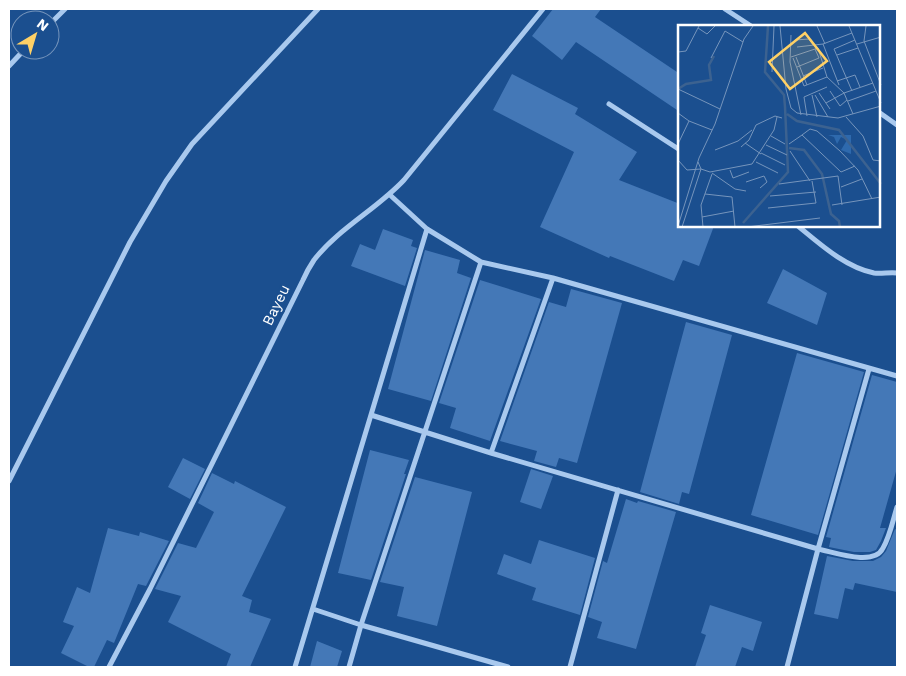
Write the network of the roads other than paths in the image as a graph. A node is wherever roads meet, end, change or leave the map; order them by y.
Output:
1 (318, 9) edge
2 (543, 9) edge
3 (725, 9) edge
4 (749, 25) edge
5 (610, 104) dead end
6 (881, 114) edge
7 (897, 125) edge
8 (678, 149) edge
9 (390, 195) junction
10 (800, 228) edge
11 (427, 229) junction
12 (481, 262) junction
13 (897, 264) edge
14 (896, 272) edge
15 (553, 278) junction
16 (869, 369) junction
17 (897, 376) edge
18 (371, 415) junction
19 (423, 432) junction
20 (491, 453) junction
21 (9, 481) edge
22 (618, 490) junction
23 (897, 507) edge
24 (818, 548) junction
25 (313, 609) junction
26 (361, 625) junction
27 (109, 667) edge
28 (295, 667) edge
29 (349, 667) edge
30 (508, 667) edge
31 (570, 667) edge
32 (787, 667) edge

1 - 21 street
2 - 9 street, Bayeu
3 - 4 street
5 - 8 street
6 - 7 street
9 - 11 street
9 - 27 street, Bayeu
10 - 14 street
11 - 12 street
11 - 18 street
12 - 15 street
12 - 19 street
13 - 14 street
15 - 16 street
15 - 20 street
16 - 17 street
16 - 24 street
18 - 19 street
18 - 25 street
19 - 20 street
19 - 26 street
20 - 22 street
22 - 24 street
22 - 31 street
23 - 24 street
24 - 32 street
25 - 26 street
25 - 28 street
26 - 29 street
26 - 30 street

